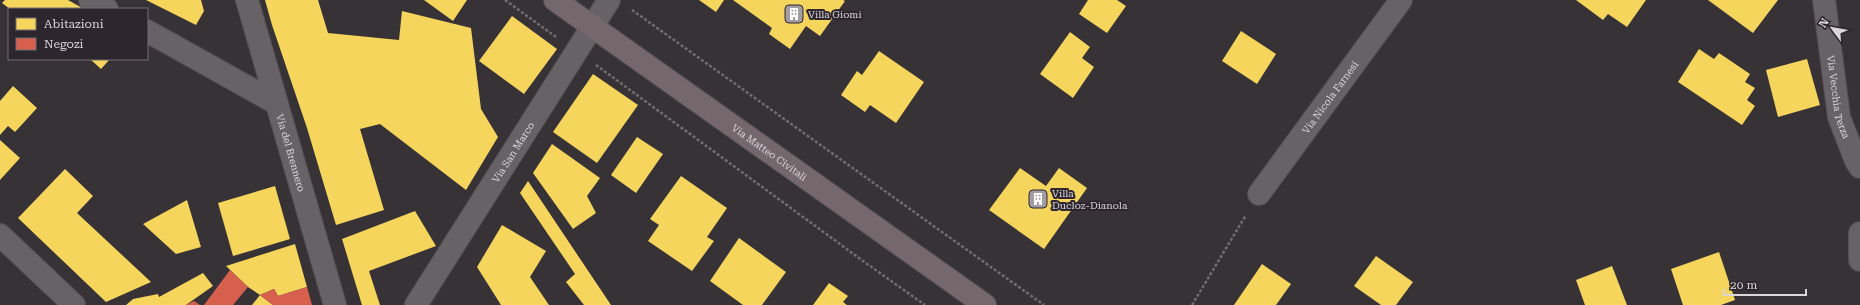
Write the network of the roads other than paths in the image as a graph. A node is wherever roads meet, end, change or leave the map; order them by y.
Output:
1 (90, 0) edge
2 (247, 0) edge
3 (555, 0) edge
4 (1400, 0) edge
5 (1824, 0) edge
6 (618, 3) edge
7 (104, 8) edge
8 (593, 28) junction
9 (148, 32) edge
10 (276, 103) junction
11 (1860, 167) edge
12 (1259, 194) road end
13 (1860, 233) edge
14 (0, 235) edge
15 (1860, 260) edge
16 (74, 305) edge
17 (335, 305) edge
18 (416, 305) edge
19 (985, 305) edge

1 - 7 street
2 - 10 street, Via del Brennero
3 - 8 main road, Via Matteo Civitali
4 - 12 street, Via Nicola Farnesi
5 - 11 street, Via Vecchia Terza
6 - 8 street, Via San Marco
8 - 18 street, Via San Marco
8 - 19 main road, Via Matteo Civitali
9 - 10 street
10 - 17 street, Via del Brennero
13 - 15 street
14 - 16 street

